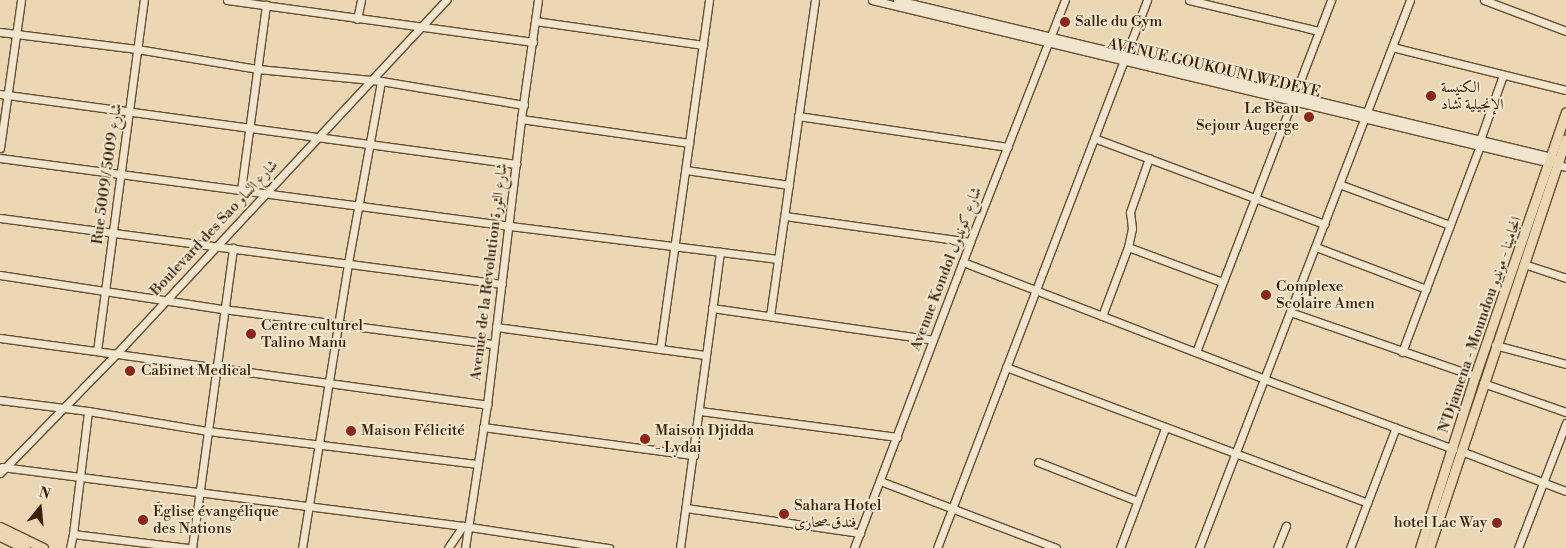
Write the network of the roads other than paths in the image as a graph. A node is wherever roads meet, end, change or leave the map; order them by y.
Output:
1 (21, 0) edge
2 (144, 0) edge
3 (227, 0) edge
4 (361, 0) edge
5 (446, 0) edge
6 (538, 0) edge
7 (709, 0) edge
8 (815, 0) edge
9 (872, 0) edge
10 (897, 0) edge
11 (1065, 0) edge
12 (1147, 0) edge
13 (1189, 0) edge
14 (1330, 0) edge
15 (1410, 0) edge
16 (1484, 0) edge
17 (888, 2) edge
18 (266, 6) junction
19 (356, 19) junction
20 (535, 21) junction
21 (420, 27) junction
22 (1319, 31) junction
23 (1566, 31) edge
24 (0, 32) edge
25 (18, 34) junction
26 (1051, 40) junction
27 (533, 42) junction
28 (703, 44) junction
29 (1392, 47) junction
30 (137, 49) junction
31 (1124, 58) junction
32 (258, 69) junction
33 (1503, 75) junction
34 (370, 80) junction
35 (381, 81) junction
36 (1566, 90) edge
37 (4, 95) edge
38 (1294, 98) junction
39 (524, 105) junction
40 (1566, 112) edge
41 (130, 113) junction
42 (1366, 115) junction
43 (798, 116) junction
44 (521, 119) junction
45 (250, 128) junction
46 (318, 138) junction
47 (1094, 138) junction
48 (1566, 139) edge
49 (689, 143) junction
50 (1480, 143) junction
51 (369, 145) junction
52 (1008, 147) junction
53 (0, 148) edge
54 (0, 158) edge
55 (1149, 158) junction
56 (1559, 162) edge
57 (516, 164) junction
58 (686, 170) junction
59 (121, 174) junction
60 (1339, 184) junction
61 (789, 186) junction
62 (241, 190) junction
63 (266, 192) junction
64 (1255, 199) junction
65 (359, 206) junction
66 (785, 216) junction
67 (0, 218) edge
68 (1324, 224) junction
69 (1450, 225) junction
70 (510, 226) junction
71 (113, 233) junction
72 (970, 242) junction
73 (215, 246) junction
74 (674, 246) junction
75 (1128, 246) junction
76 (1316, 247) junction
77 (232, 248) junction
78 (720, 252) junction
79 (778, 259) junction
80 (962, 262) junction
81 (348, 263) junction
82 (1524, 264) junction
83 (0, 274) edge
84 (1566, 278) edge
85 (1222, 282) junction
86 (502, 284) junction
87 (1426, 289) junction
88 (105, 290) junction
89 (1036, 290) junction
90 (165, 300) junction
91 (712, 308) junction
92 (223, 309) junction
93 (1290, 312) junction
94 (770, 316) junction
95 (1102, 316) junction
96 (338, 325) junction
97 (496, 327) junction
98 (0, 338) edge
99 (933, 340) junction
100 (494, 344) junction
101 (1495, 345) junction
102 (660, 349) junction
103 (98, 351) junction
104 (1196, 352) junction
105 (1402, 352) junction
106 (117, 353) junction
107 (706, 355) junction
108 (1566, 364) edge
109 (216, 366) junction
110 (1006, 366) junction
111 (1475, 376) junction
112 (1264, 379) junction
113 (1482, 383) junction
114 (329, 384) junction
115 (0, 400) edge
116 (486, 406) junction
117 (64, 409) junction
118 (88, 411) junction
119 (700, 411) junction
120 (1566, 412) edge
121 (1566, 423) edge
122 (483, 427) junction
123 (1396, 427) junction
124 (1165, 428) junction
125 (208, 431) junction
126 (896, 437) junction
127 (320, 445) junction
128 (1457, 450) junction
129 (1235, 453) junction
130 (694, 455) junction
131 (1038, 462) dead end
132 (478, 464) junction
133 (2, 469) edge
134 (79, 477) junction
135 (880, 481) junction
136 (1543, 482) junction
137 (1566, 491) edge
138 (200, 494) junction
139 (1137, 501) junction
140 (1367, 504) junction
141 (310, 506) junction
142 (686, 508) junction
143 (951, 509) junction
144 (465, 526) junction
145 (1286, 526) dead end
146 (0, 527) edge
147 (860, 533) junction
148 (73, 534) junction
149 (0, 536) edge
150 (25, 548) edge
151 (43, 548) edge
152 (70, 548) edge
153 (190, 548) edge
154 (302, 548) edge
155 (448, 548) edge
156 (465, 548) edge
157 (609, 548) edge
158 (680, 548) edge
159 (854, 548) edge
160 (936, 548) edge
161 (1056, 548) edge
162 (1120, 548) edge
163 (1199, 548) edge
164 (1277, 548) edge
165 (1350, 548) edge
166 (1420, 548) edge
167 (1429, 548) edge
168 (1518, 548) edge

1 - 25 street
2 - 30 street, Rue 5009 / شارع 5009
3 - 18 street
4 - 19 street
5 - 21 street, Boulevard des Sao شارع الساو
6 - 20 street, Avenue de la Revolution شارع الثورة
7 - 28 street
8 - 43 street
9 - 17 street, AVENUE GOUKOUNI WEDEYE
10 - 26 street, AVENUE GOUKOUNI WEDEYE
11 - 26 street, Avenue Kondol شارع كوندول
12 - 31 street
13 - 22 street
14 - 22 street
15 - 29 street
16 - 23 street
17 - 26 street, AVENUE GOUKOUNI WEDEYE
18 - 19 street
18 - 32 street
19 - 21 street
20 - 27 street, Avenue de la Revolution شارع الثورة
20 - 28 street
21 - 27 street
21 - 34 street, Boulevard des Sao شارع الساو
22 - 38 street
24 - 25 street
25 - 30 street
25 - 37 street
26 - 31 street, AVENUE GOUKOUNI WEDEYE
26 - 52 street, Avenue Kondol شارع كوندول
27 - 39 street, Avenue de la Revolution شارع الثورة
28 - 49 street
29 - 33 street
29 - 42 street
30 - 32 street
30 - 41 street, Rue 5009 / شارع 5009
31 - 38 street, AVENUE GOUKOUNI WEDEYE
31 - 47 street
32 - 34 street
32 - 45 street
33 - 36 street
33 - 50 street
34 - 35 street
34 - 46 street, Boulevard des Sao شارع الساو
35 - 39 street
35 - 51 street
37 - 41 street
37 - 53 street
38 - 42 street, AVENUE GOUKOUNI WEDEYE
38 - 64 street
39 - 44 street, Avenue de la Revolution شارع الثورة
40 - 56 main road, N'Djamena - Moundou انجامينا - موندو
41 - 45 street
41 - 59 street, Rue 5009 / شارع 5009
42 - 50 street, AVENUE GOUKOUNI WEDEYE
42 - 60 street
43 - 52 street
43 - 61 street
44 - 49 street
44 - 57 street, Avenue de la Revolution شارع الثورة
45 - 46 street
45 - 62 street
46 - 51 street
46 - 63 street, Boulevard des Sao شارع الساو
47 - 55 street
47 - 89 street
48 - 56 main road
49 - 58 street
50 - 56 street, AVENUE GOUKOUNI WEDEYE
50 - 69 street
51 - 57 street
51 - 65 street
52 - 72 street, Avenue Kondol شارع كوندول
54 - 59 street
55 - 64 street
55 - 75 street
56 - 82 main road, N'Djamena - Moundou انجامينا - موندو
56 - 111 main road, N'Djamena - Moundou انجامينا - موندو
57 - 70 street, Avenue de la Revolution شارع الثورة
58 - 61 street
58 - 74 street
59 - 62 street
59 - 71 street, Rue 5009 / شارع 5009
60 - 68 street
60 - 69 street
61 - 66 street
62 - 63 street
63 - 65 street
63 - 73 street, Boulevard des Sao شارع الساو
64 - 68 street
64 - 85 street
65 - 70 street
65 - 81 street
66 - 72 street
66 - 79 street
67 - 71 street
68 - 76 street
69 - 87 street
70 - 74 street
70 - 86 street, Avenue de la Revolution شارع الثورة
71 - 73 street
71 - 88 street, Rue 5009 / شارع 5009
72 - 80 street, Avenue Kondol شارع كوندول
73 - 77 street
73 - 90 street, Boulevard des Sao شارع الساو
74 - 78 street
74 - 102 street
75 - 85 street
75 - 95 street
76 - 87 street
76 - 93 street
77 - 81 street
77 - 92 street
78 - 79 street
78 - 91 street
79 - 94 street
80 - 89 street
80 - 99 street, Avenue Kondol شارع كوندول
81 - 86 street
81 - 96 street
82 - 84 street
82 - 101 main road, N'Djamena - Moundou انجامينا - موندو
83 - 88 street
85 - 104 street
86 - 97 street, Avenue de la Revolution شارع الثورة
87 - 105 street
88 - 90 street
88 - 103 street, Rue 5009 / شارع 5009
89 - 95 street
89 - 110 street
90 - 92 street
90 - 106 street, Boulevard des Sao شارع الساو
91 - 94 street
91 - 107 street
92 - 96 street
92 - 109 street
93 - 105 street
93 - 112 street
94 - 99 street
95 - 104 street
96 - 100 street
96 - 114 street
97 - 100 street, Avenue de la Revolution شارع الثورة
97 - 102 street
98 - 103 street
99 - 126 street, Avenue Kondol شارع كوندول
100 - 116 street, Avenue de la Revolution شارع الثورة
101 - 108 street
101 - 113 main road, N'Djamena - Moundou انجامينا - موندو
102 - 107 street
103 - 106 street
104 - 112 street
105 - 111 street
106 - 109 street
106 - 117 street, Boulevard des Sao شارع الساو
107 - 119 street
109 - 114 street
109 - 125 street
110 - 124 street
110 - 143 street
111 - 128 main road, N'Djamena - Moundou انجامينا - موندو
112 - 123 street
112 - 129 street
113 - 120 street
113 - 128 main road, N'Djamena - Moundou انجامينا - موندو
114 - 116 street
114 - 127 street
115 - 117 street
116 - 122 street, Avenue de la Revolution شارع الثورة
117 - 118 street
117 - 133 street, Boulevard des Sao شارع الساو
118 - 125 street
118 - 134 street
119 - 126 street
119 - 130 street
121 - 136 street
122 - 130 street
122 - 132 street, Avenue de la Revolution شارع الثورة
123 - 128 street
123 - 140 street
124 - 129 street
124 - 139 street
125 - 127 street
125 - 138 street
126 - 135 street, Avenue Kondol شارع كوندول
127 - 132 street
127 - 141 street
128 - 136 street
128 - 166 main road, N'Djamena - Moundou انجامينا - موندو
128 - 167 main road, N'Djamena - Moundou انجامينا - موندو
129 - 140 street
129 - 163 street
130 - 142 street
131 - 139 street
132 - 144 street, Avenue de la Revolution شارع الثورة
133 - 134 street
134 - 138 street
134 - 148 street
135 - 143 street
135 - 147 street, Avenue Kondol شارع كوندول
136 - 137 street
136 - 168 street
138 - 141 street
138 - 153 street
139 - 162 street
140 - 165 street
141 - 144 street
141 - 154 street
142 - 147 street
142 - 158 street
143 - 160 street
143 - 161 street
144 - 155 street
144 - 156 street, Avenue de la Revolution شارع الثورة
144 - 157 street
145 - 164 street
146 - 151 main road
147 - 159 street, Avenue Kondol شارع كوندول
148 - 152 street
148 - 153 street
149 - 150 main road

